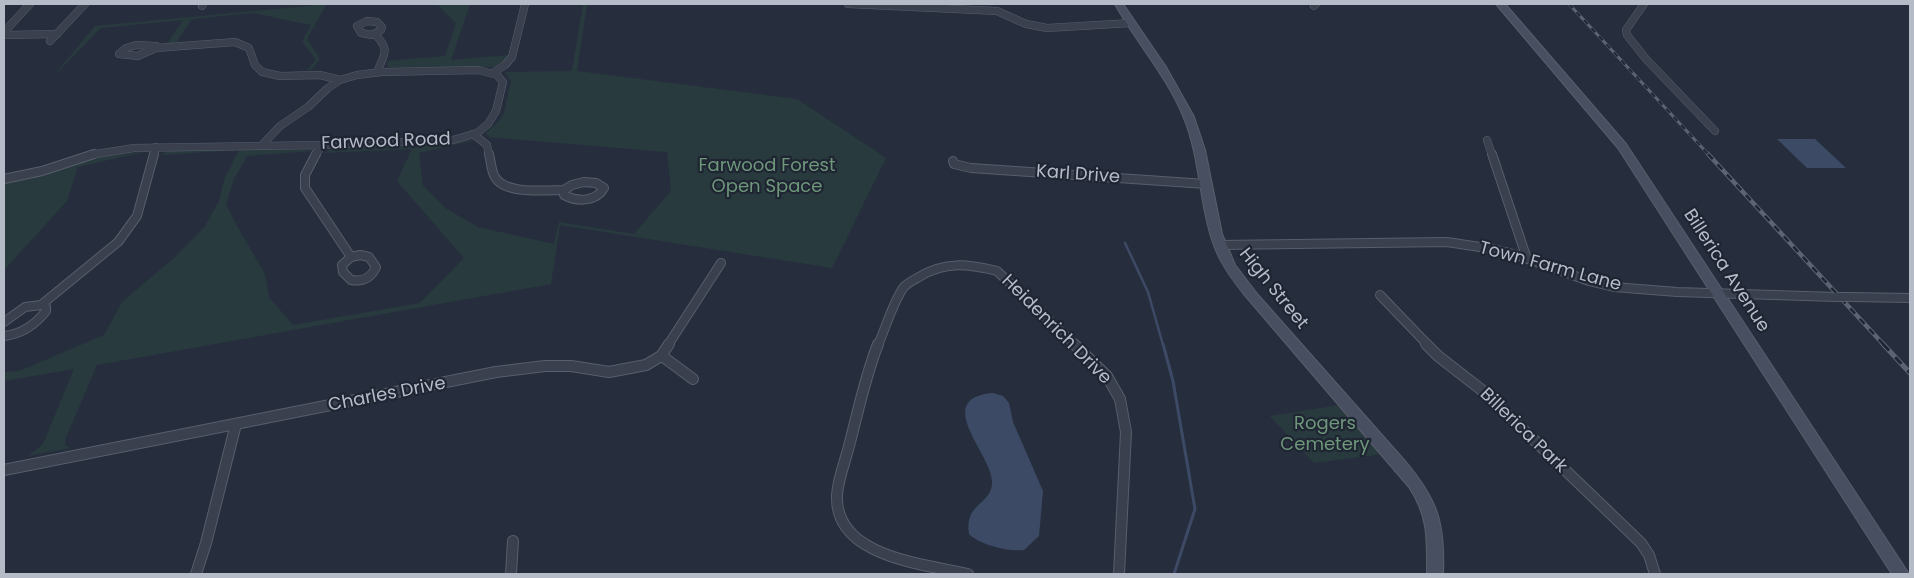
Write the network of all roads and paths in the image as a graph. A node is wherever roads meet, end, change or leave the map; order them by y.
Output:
1 (30, 4) edge
2 (84, 4) edge
3 (526, 4) edge
4 (848, 4) edge
5 (1118, 4) edge
6 (1500, 4) edge
7 (1644, 4) edge
8 (904, 5) edge
9 (1131, 23) junction
10 (4, 34) edge
11 (57, 34) junction
12 (375, 34) dead end
13 (50, 41) dead end
14 (156, 48) junction
15 (377, 72) junction
16 (493, 73) junction
17 (340, 80) junction
18 (1715, 131) dead end
19 (473, 134) junction
20 (1487, 140) dead end
21 (262, 145) junction
22 (323, 145) junction
23 (156, 146) junction
24 (953, 161) dead end
25 (4, 179) edge
26 (1206, 184) junction
27 (564, 190) dead end
28 (1220, 245) junction
29 (351, 257) dead end
30 (1527, 259) junction
31 (722, 263) dead end
32 (1718, 294) junction
33 (1380, 296) dead end
34 (1910, 298) edge
35 (41, 305) junction
36 (4, 322) edge
37 (4, 336) edge
38 (662, 356) junction
39 (693, 379) dead end
40 (236, 424) junction
41 (4, 470) edge
42 (513, 541) dead end
43 (196, 574) edge
44 (511, 574) edge
45 (968, 574) edge
46 (1119, 574) edge
47 (1435, 574) edge
48 (1656, 574) edge
49 (1901, 574) edge

1 - 10 street
2 - 11 street
3 - 16 street
4 - 8 street
5 - 9 main road, High Street
6 - 32 main road, Billerica Avenue
7 - 18 street
8 - 9 street
9 - 26 main road, High Street
10 - 11 street
11 - 13 street
12 - 15 street
14 - 14 street
14 - 17 street
15 - 16 street
15 - 17 street
16 - 19 street, Farwood Road
17 - 21 street
19 - 22 street, Farwood Road
19 - 27 street
20 - 30 street
21 - 22 street, Farwood Road
21 - 23 street, Farwood Road
22 - 29 street
23 - 25 street, Farwood Road
23 - 35 street
24 - 26 street, Karl Drive
26 - 28 main road, High Street
28 - 30 street, Town Farm Lane
28 - 47 main road, High Street
30 - 32 street, Town Farm Lane
31 - 38 street
32 - 34 street, Town Farm Lane, bridge
32 - 49 main road, Billerica Avenue
33 - 48 street, Billerica Park
35 - 36 street
35 - 37 street
38 - 39 street
38 - 40 street, Charles Drive
40 - 41 street, Charles Drive
40 - 43 street
42 - 44 street
45 - 46 street, Heidenrich Drive

